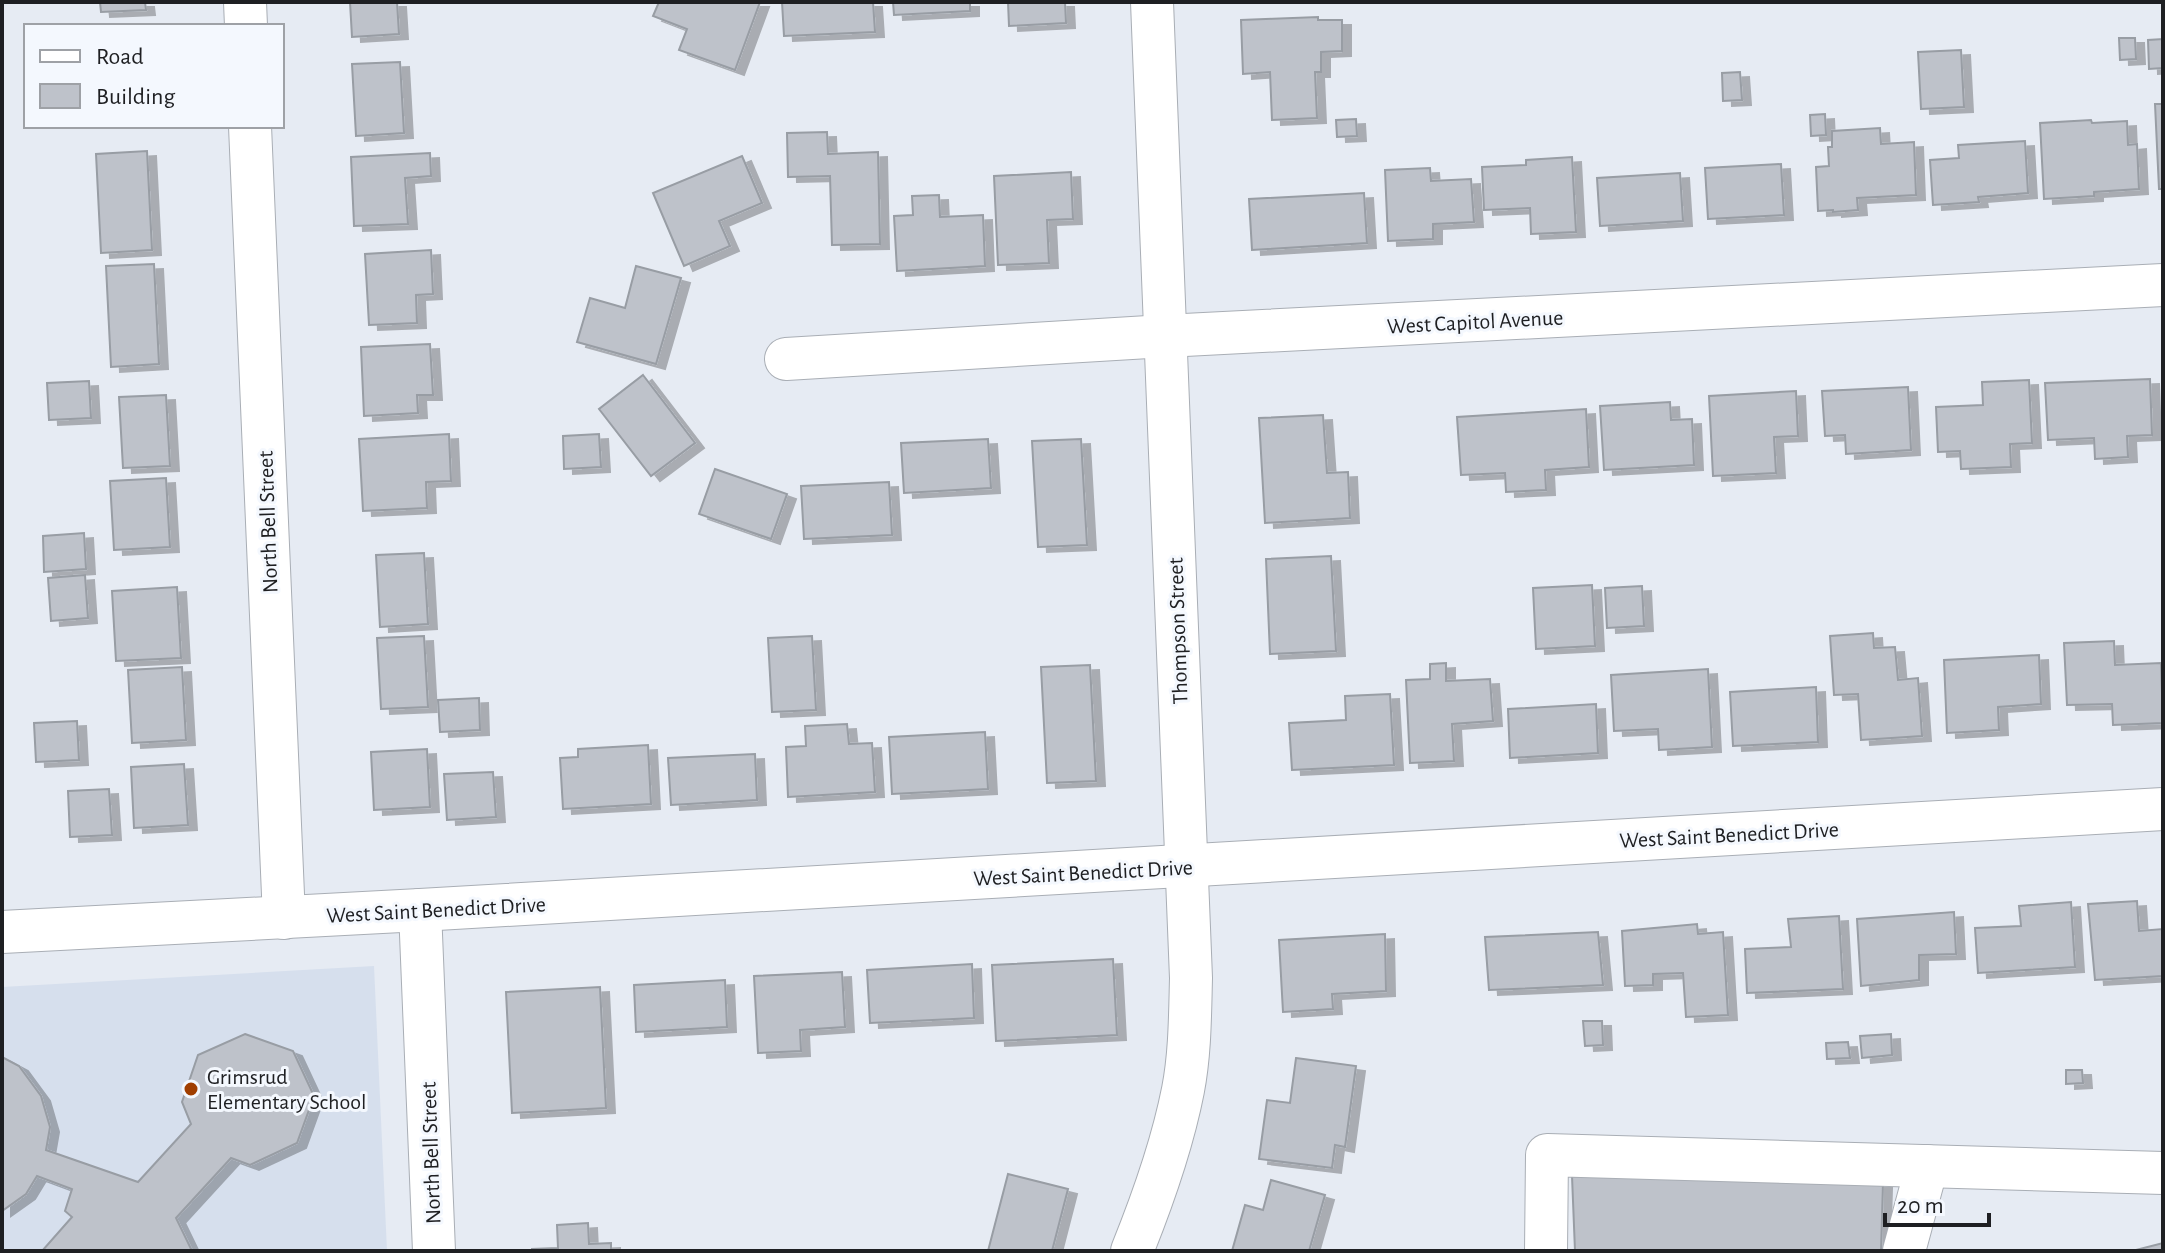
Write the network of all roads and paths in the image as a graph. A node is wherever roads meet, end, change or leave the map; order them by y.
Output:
1 (245, 2) edge
2 (1152, 2) edge
3 (246, 24) edge
4 (250, 128) edge
5 (2163, 285) edge
6 (1165, 336) junction
7 (786, 359) dead end
8 (2163, 809) edge
9 (1187, 866) junction
10 (420, 910) junction
11 (284, 918) junction
12 (2, 932) edge
13 (1927, 1166) junction
14 (2163, 1173) edge
15 (434, 1251) edge
16 (1132, 1251) edge
17 (1546, 1251) edge
18 (1904, 1251) edge

1 - 3 street
2 - 6 street, Thompson Street
4 - 11 street, North Bell Street
5 - 6 street, West Capitol Avenue
6 - 7 street, West Capitol Avenue
6 - 9 street, Thompson Street
8 - 9 street, West Saint Benedict Drive
9 - 10 street, West Saint Benedict Drive
9 - 16 street, Thompson Street
10 - 11 street, West Saint Benedict Drive
10 - 15 street, North Bell Street
11 - 12 street, West Saint Benedict Drive
13 - 14 street
13 - 17 street
13 - 18 street

